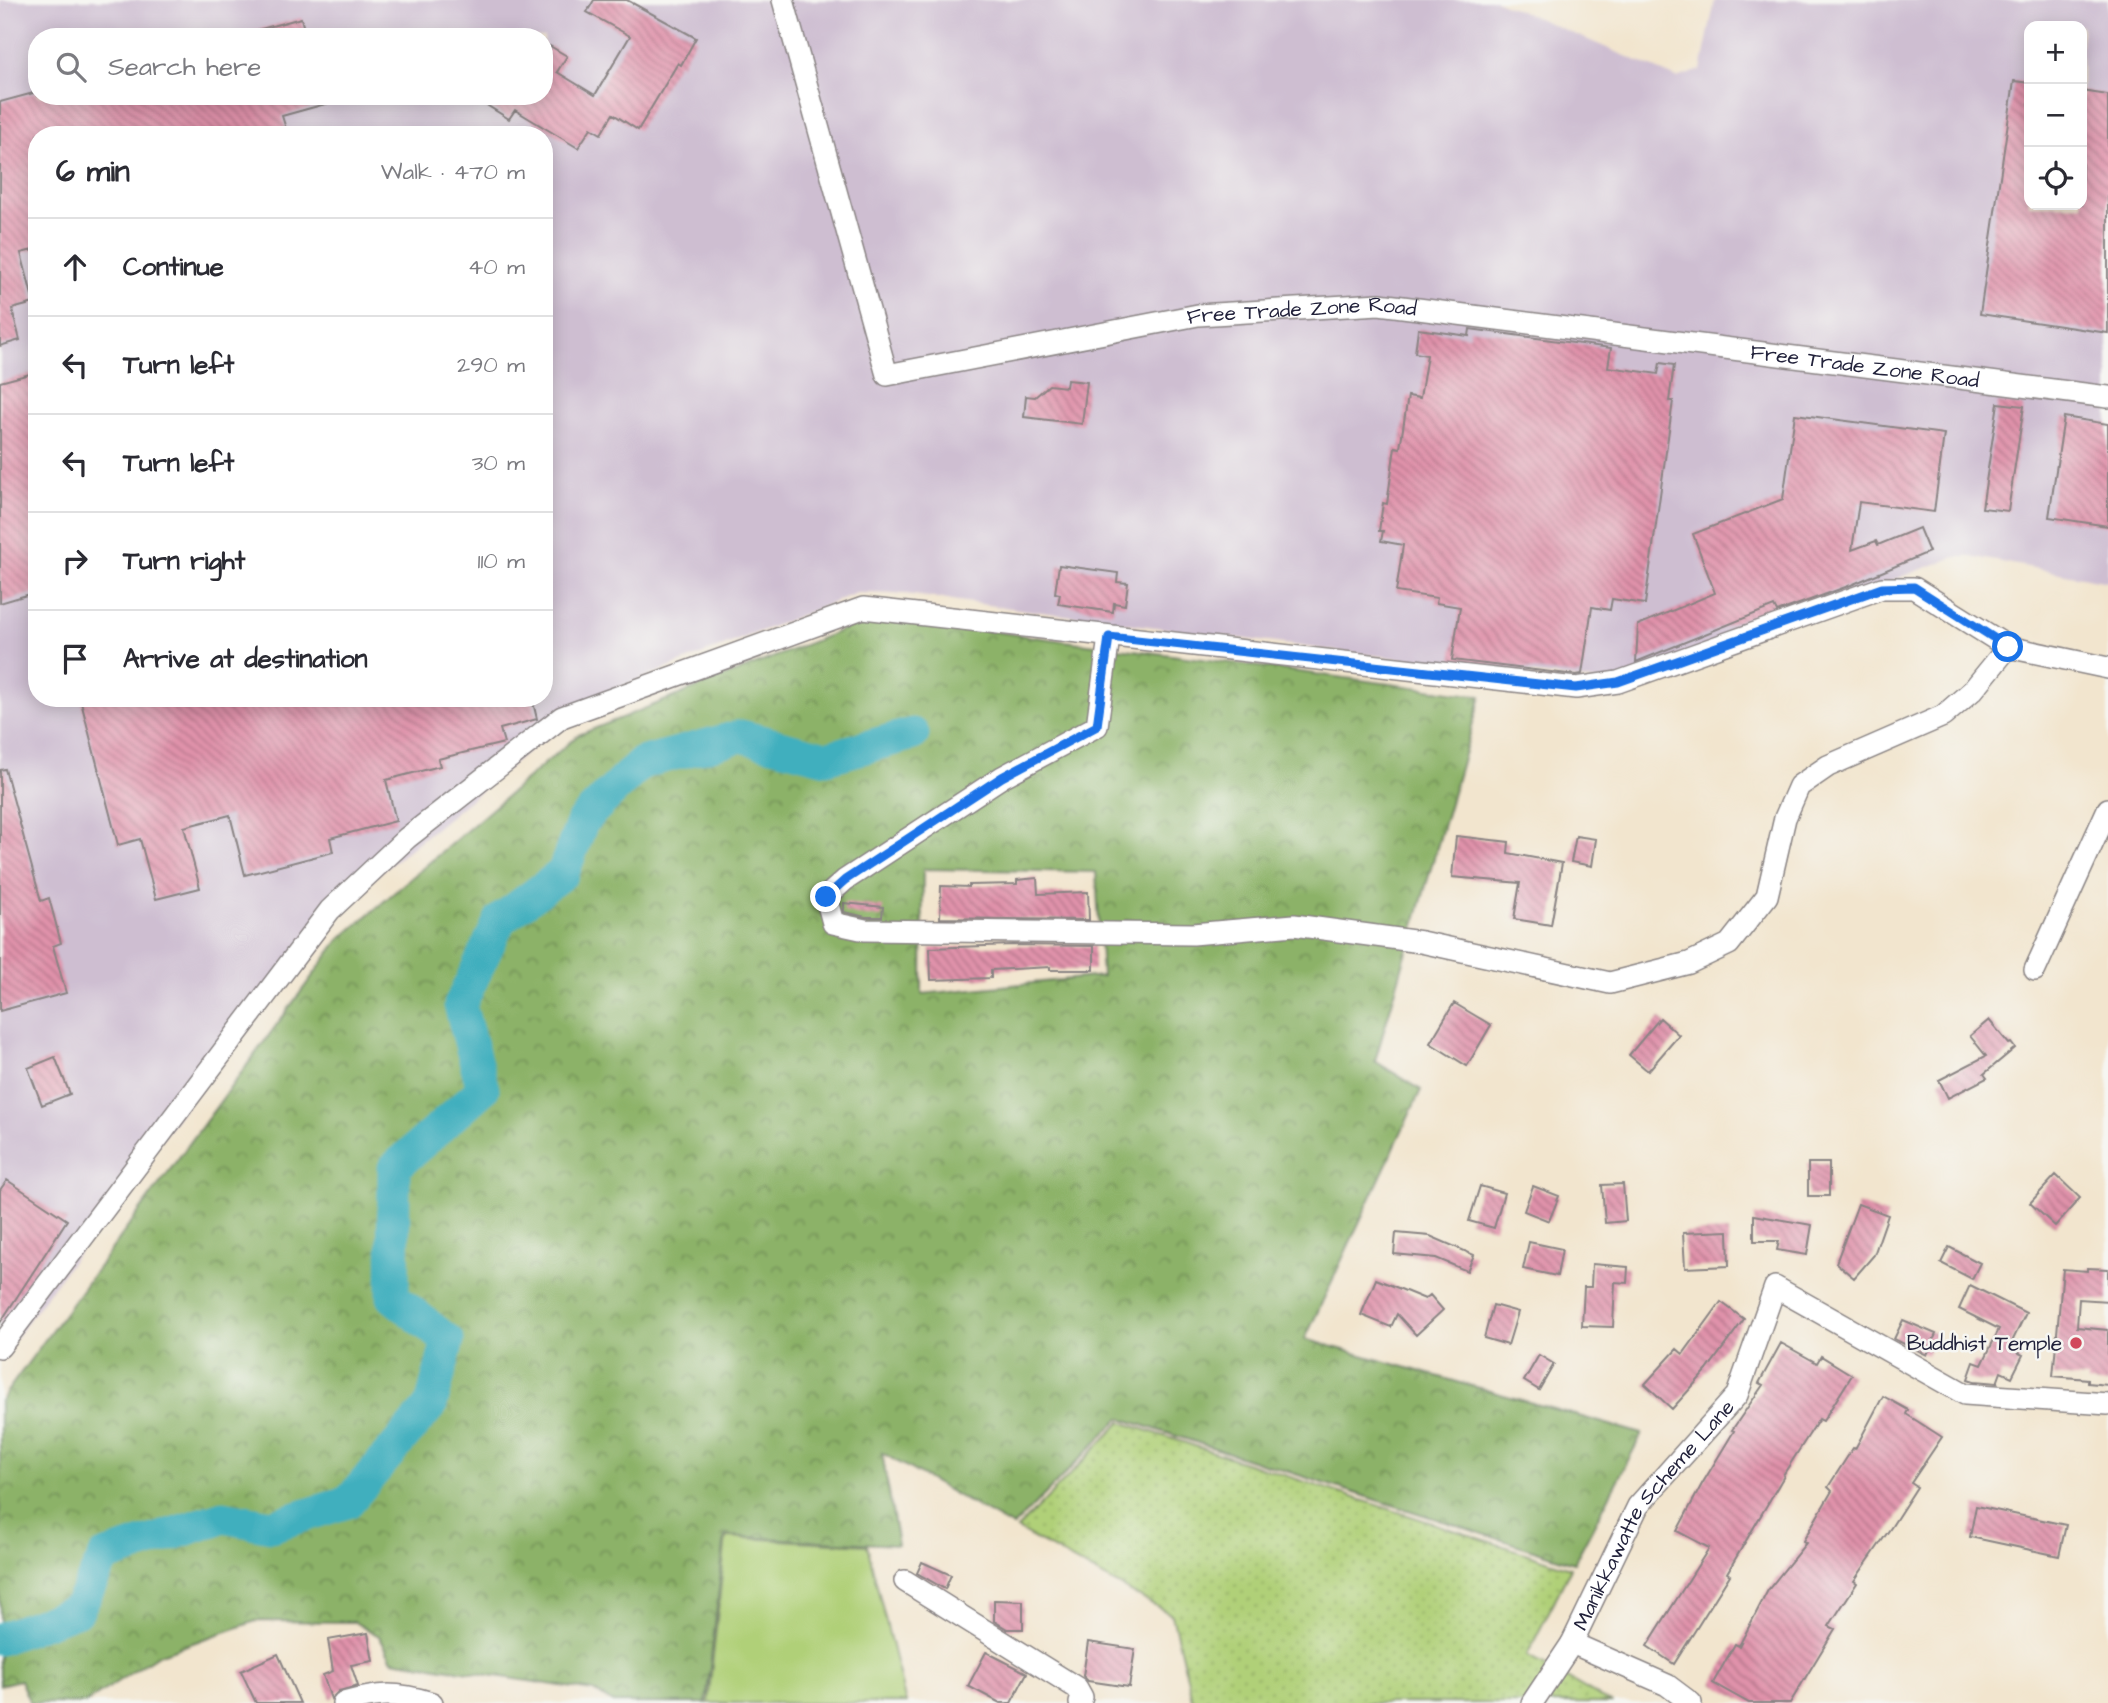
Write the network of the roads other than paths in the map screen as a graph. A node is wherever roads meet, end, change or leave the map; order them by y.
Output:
1 (783, 0) edge
2 (2108, 397) edge
3 (1109, 637) junction
4 (2008, 647) junction
5 (2108, 668) edge
6 (2108, 809) edge
7 (2035, 970) dead end
8 (0, 1347) edge
9 (2108, 1404) edge
10 (905, 1581) dead end
11 (1572, 1643) junction
12 (343, 1703) edge
13 (432, 1703) edge
14 (1080, 1703) edge
15 (1532, 1703) edge
16 (1691, 1703) edge

1 - 2 street, Free Trade Zone Road
3 - 4 street
3 - 4 street
3 - 8 street
4 - 5 street
6 - 7 street
9 - 11 street, Manikkawatte Scheme Lane
10 - 14 street
11 - 15 street
11 - 16 street, Manikkawatte Scheme Lane
12 - 13 street

